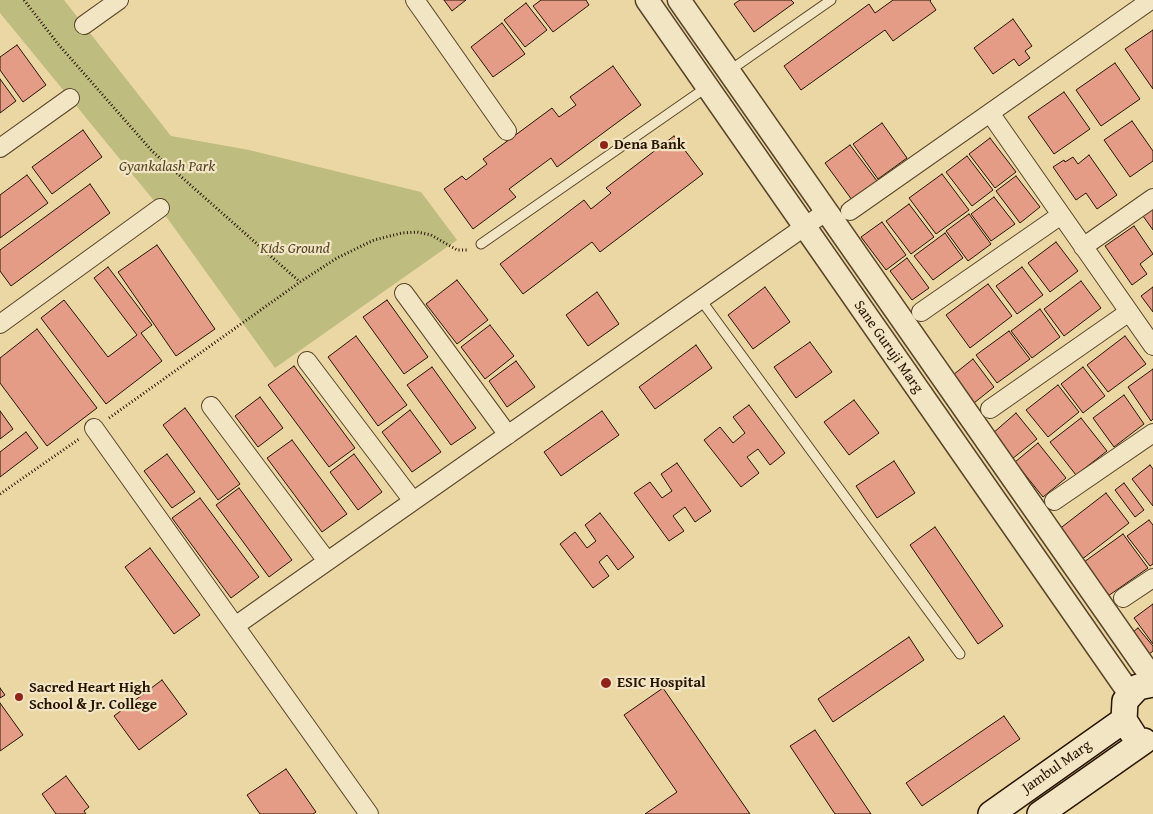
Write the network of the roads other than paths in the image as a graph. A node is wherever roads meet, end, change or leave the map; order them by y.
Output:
1 (119, 0) edge
2 (415, 0) edge
3 (646, 0) edge
4 (679, 0) edge
5 (831, 0) edge
6 (1152, 0) edge
7 (84, 25) dead end
8 (729, 71) junction
9 (707, 87) junction
10 (70, 98) dead end
11 (990, 113) junction
12 (507, 131) dead end
13 (0, 148) edge
14 (1153, 198) edge
15 (160, 208) dead end
16 (850, 211) dead end
17 (827, 212) junction
18 (1061, 215) junction
19 (805, 227) junction
20 (482, 244) road end
21 (1083, 246) junction
22 (404, 292) dead end
23 (701, 300) junction
24 (921, 312) dead end
25 (1129, 312) junction
26 (0, 324) edge
27 (1153, 346) edge
28 (307, 361) dead end
29 (210, 406) dead end
30 (990, 409) dead end
31 (94, 428) road end
32 (1153, 433) edge
33 (508, 434) junction
34 (414, 501) junction
35 (1054, 501) dead end
36 (327, 561) junction
37 (1153, 578) edge
38 (1123, 598) dead end
39 (235, 626) junction
40 (960, 654) dead end
41 (1153, 679) edge
42 (1153, 684) edge
43 (1130, 694) junction
44 (1124, 720) junction
45 (1148, 742) edge
46 (369, 814) edge
47 (991, 814) edge
48 (1040, 814) edge

1 - 7 street
2 - 12 street
3 - 9 street, Sane Guruji Marg
4 - 8 street, Sane Guruji Marg
5 - 8 lane
6 - 11 street
8 - 17 street, Sane Guruji Marg
9 - 19 street, Sane Guruji Marg
9 - 20 lane
10 - 13 street
11 - 16 street
11 - 18 street
14 - 21 street
15 - 26 street
17 - 19 street
17 - 41 street, Sane Guruji Marg
18 - 21 street
18 - 24 street
19 - 23 street
19 - 43 street, Sane Guruji Marg
21 - 25 street
22 - 33 street
23 - 33 street
23 - 40 lane
25 - 27 street
25 - 30 street
28 - 34 street
29 - 36 street
31 - 39 street
32 - 35 street
33 - 34 street
34 - 36 street
36 - 39 street
37 - 38 street
39 - 46 street
42 - 43 main road
43 - 44 main road
44 - 45 main road
44 - 47 main road, Jambul Marg
45 - 48 main road, Jambul Marg

